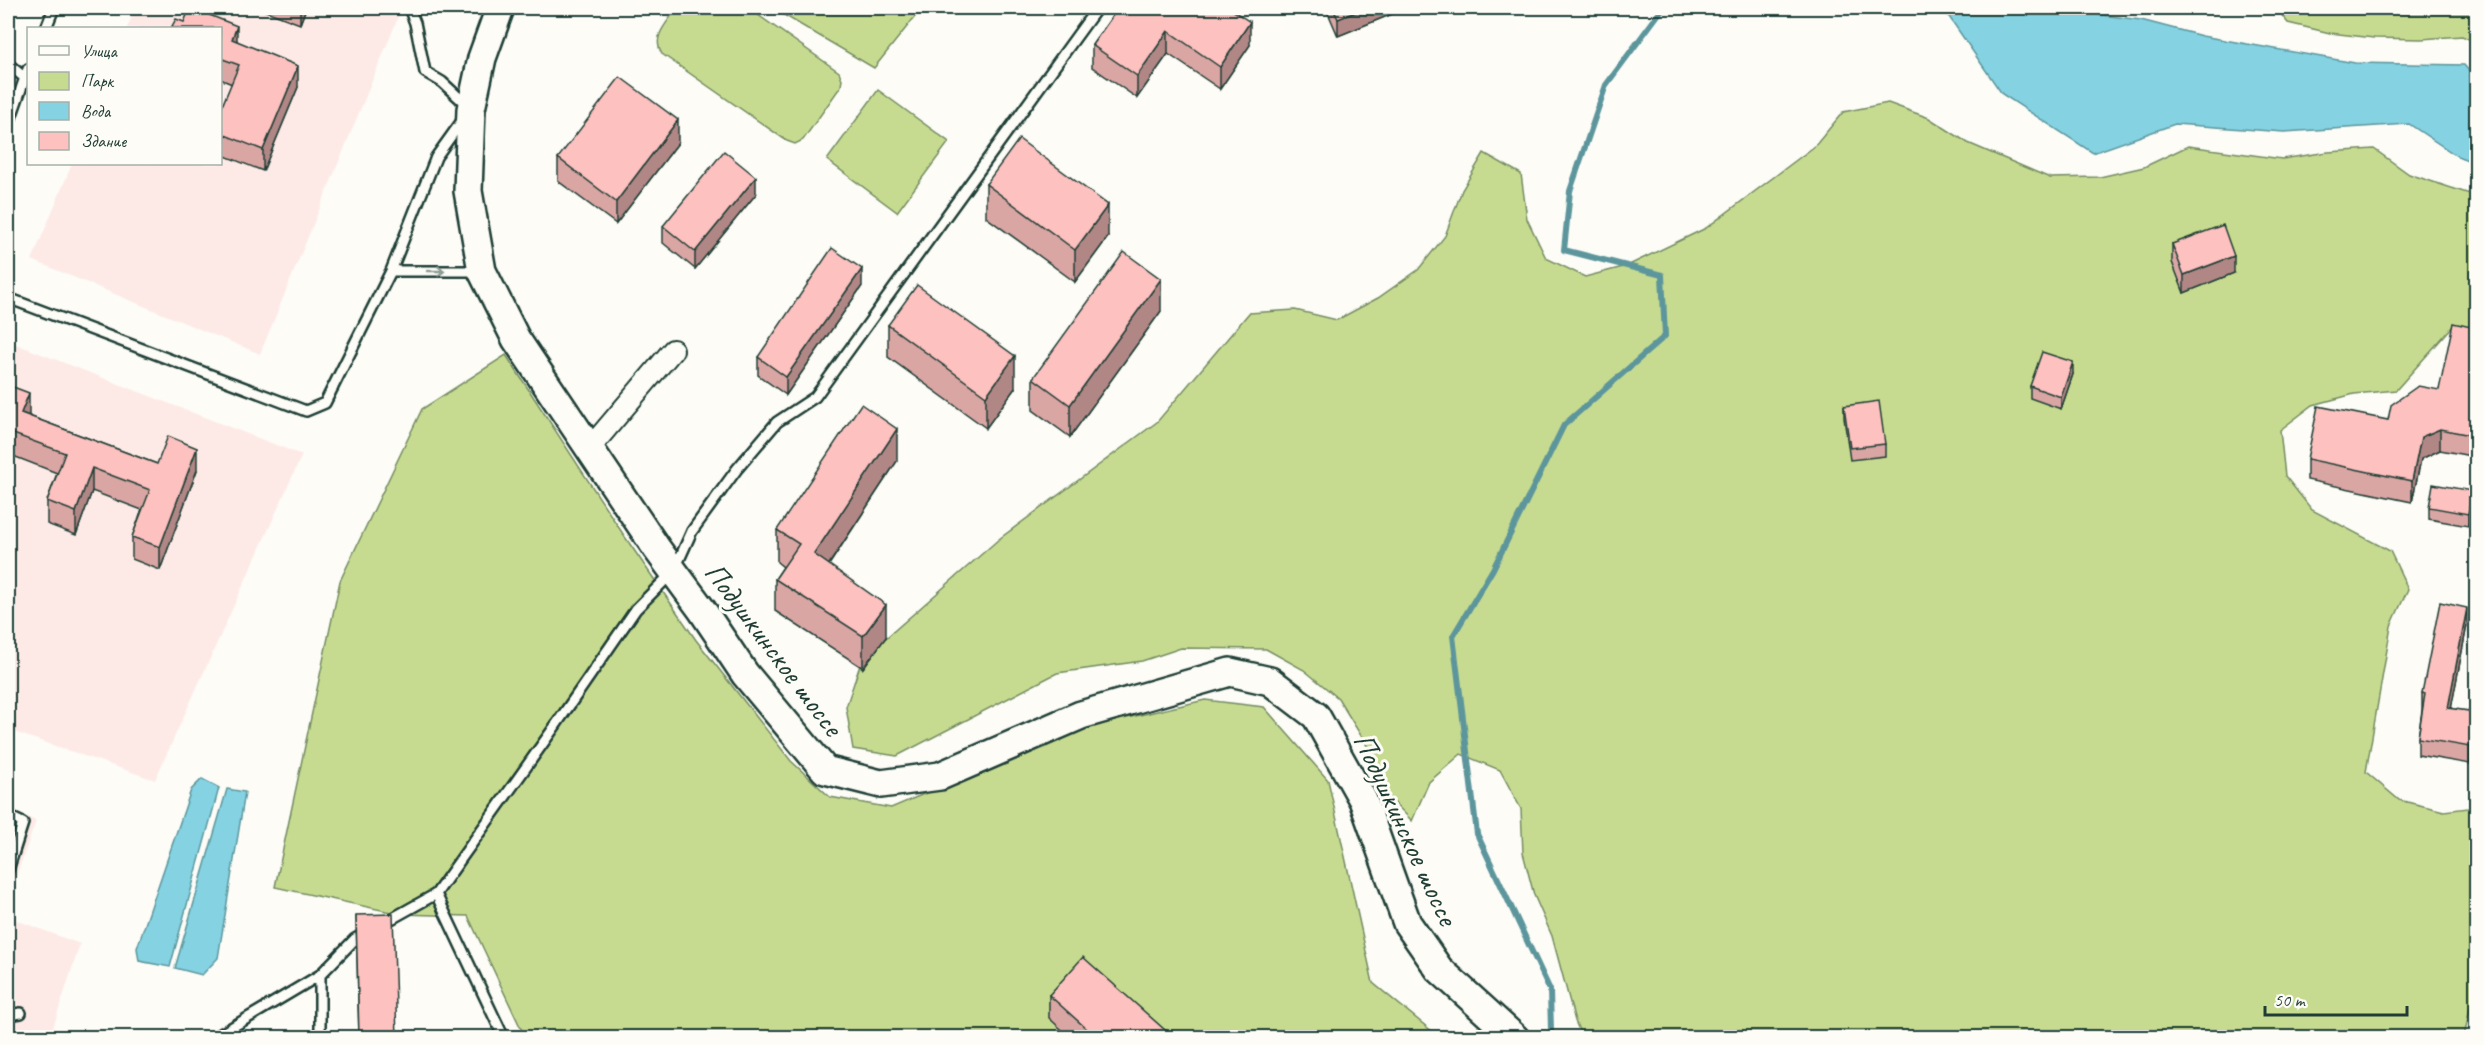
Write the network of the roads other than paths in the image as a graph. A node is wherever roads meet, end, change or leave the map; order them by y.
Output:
1 (54, 8) edge
2 (409, 8) edge
3 (500, 8) edge
4 (1097, 8) edge
5 (46, 27) edge
6 (8, 64) edge
7 (27, 74) edge
8 (471, 109) junction
9 (8, 126) edge
10 (391, 271) junction
11 (482, 271) junction
12 (8, 298) edge
13 (674, 350) dead end
14 (590, 448) junction
15 (674, 572) junction
16 (8, 816) edge
17 (8, 870) edge
18 (436, 894) junction
19 (320, 975) junction
20 (21, 1013) dead end
21 (8, 1015) edge
22 (214, 1038) edge
23 (320, 1038) edge
24 (504, 1038) edge
25 (1515, 1038) edge

1 - 5 lane
2 - 8 lane
3 - 8 main road, Подушкинское шоссе
4 - 15 lane
6 - 7 lane
7 - 9 lane
8 - 10 lane
8 - 11 main road, Подушкинское шоссе
10 -> 11 lane
10 - 12 lane
11 - 14 main road, Подушкинское шоссе
13 - 14 street
14 - 15 main road, Подушкинское шоссе
15 - 18 lane
15 - 25 main road, Подушкинское шоссе
16 - 17 lane
18 - 19 lane
18 - 24 lane
19 - 22 lane
19 - 23 lane
20 - 21 lane

